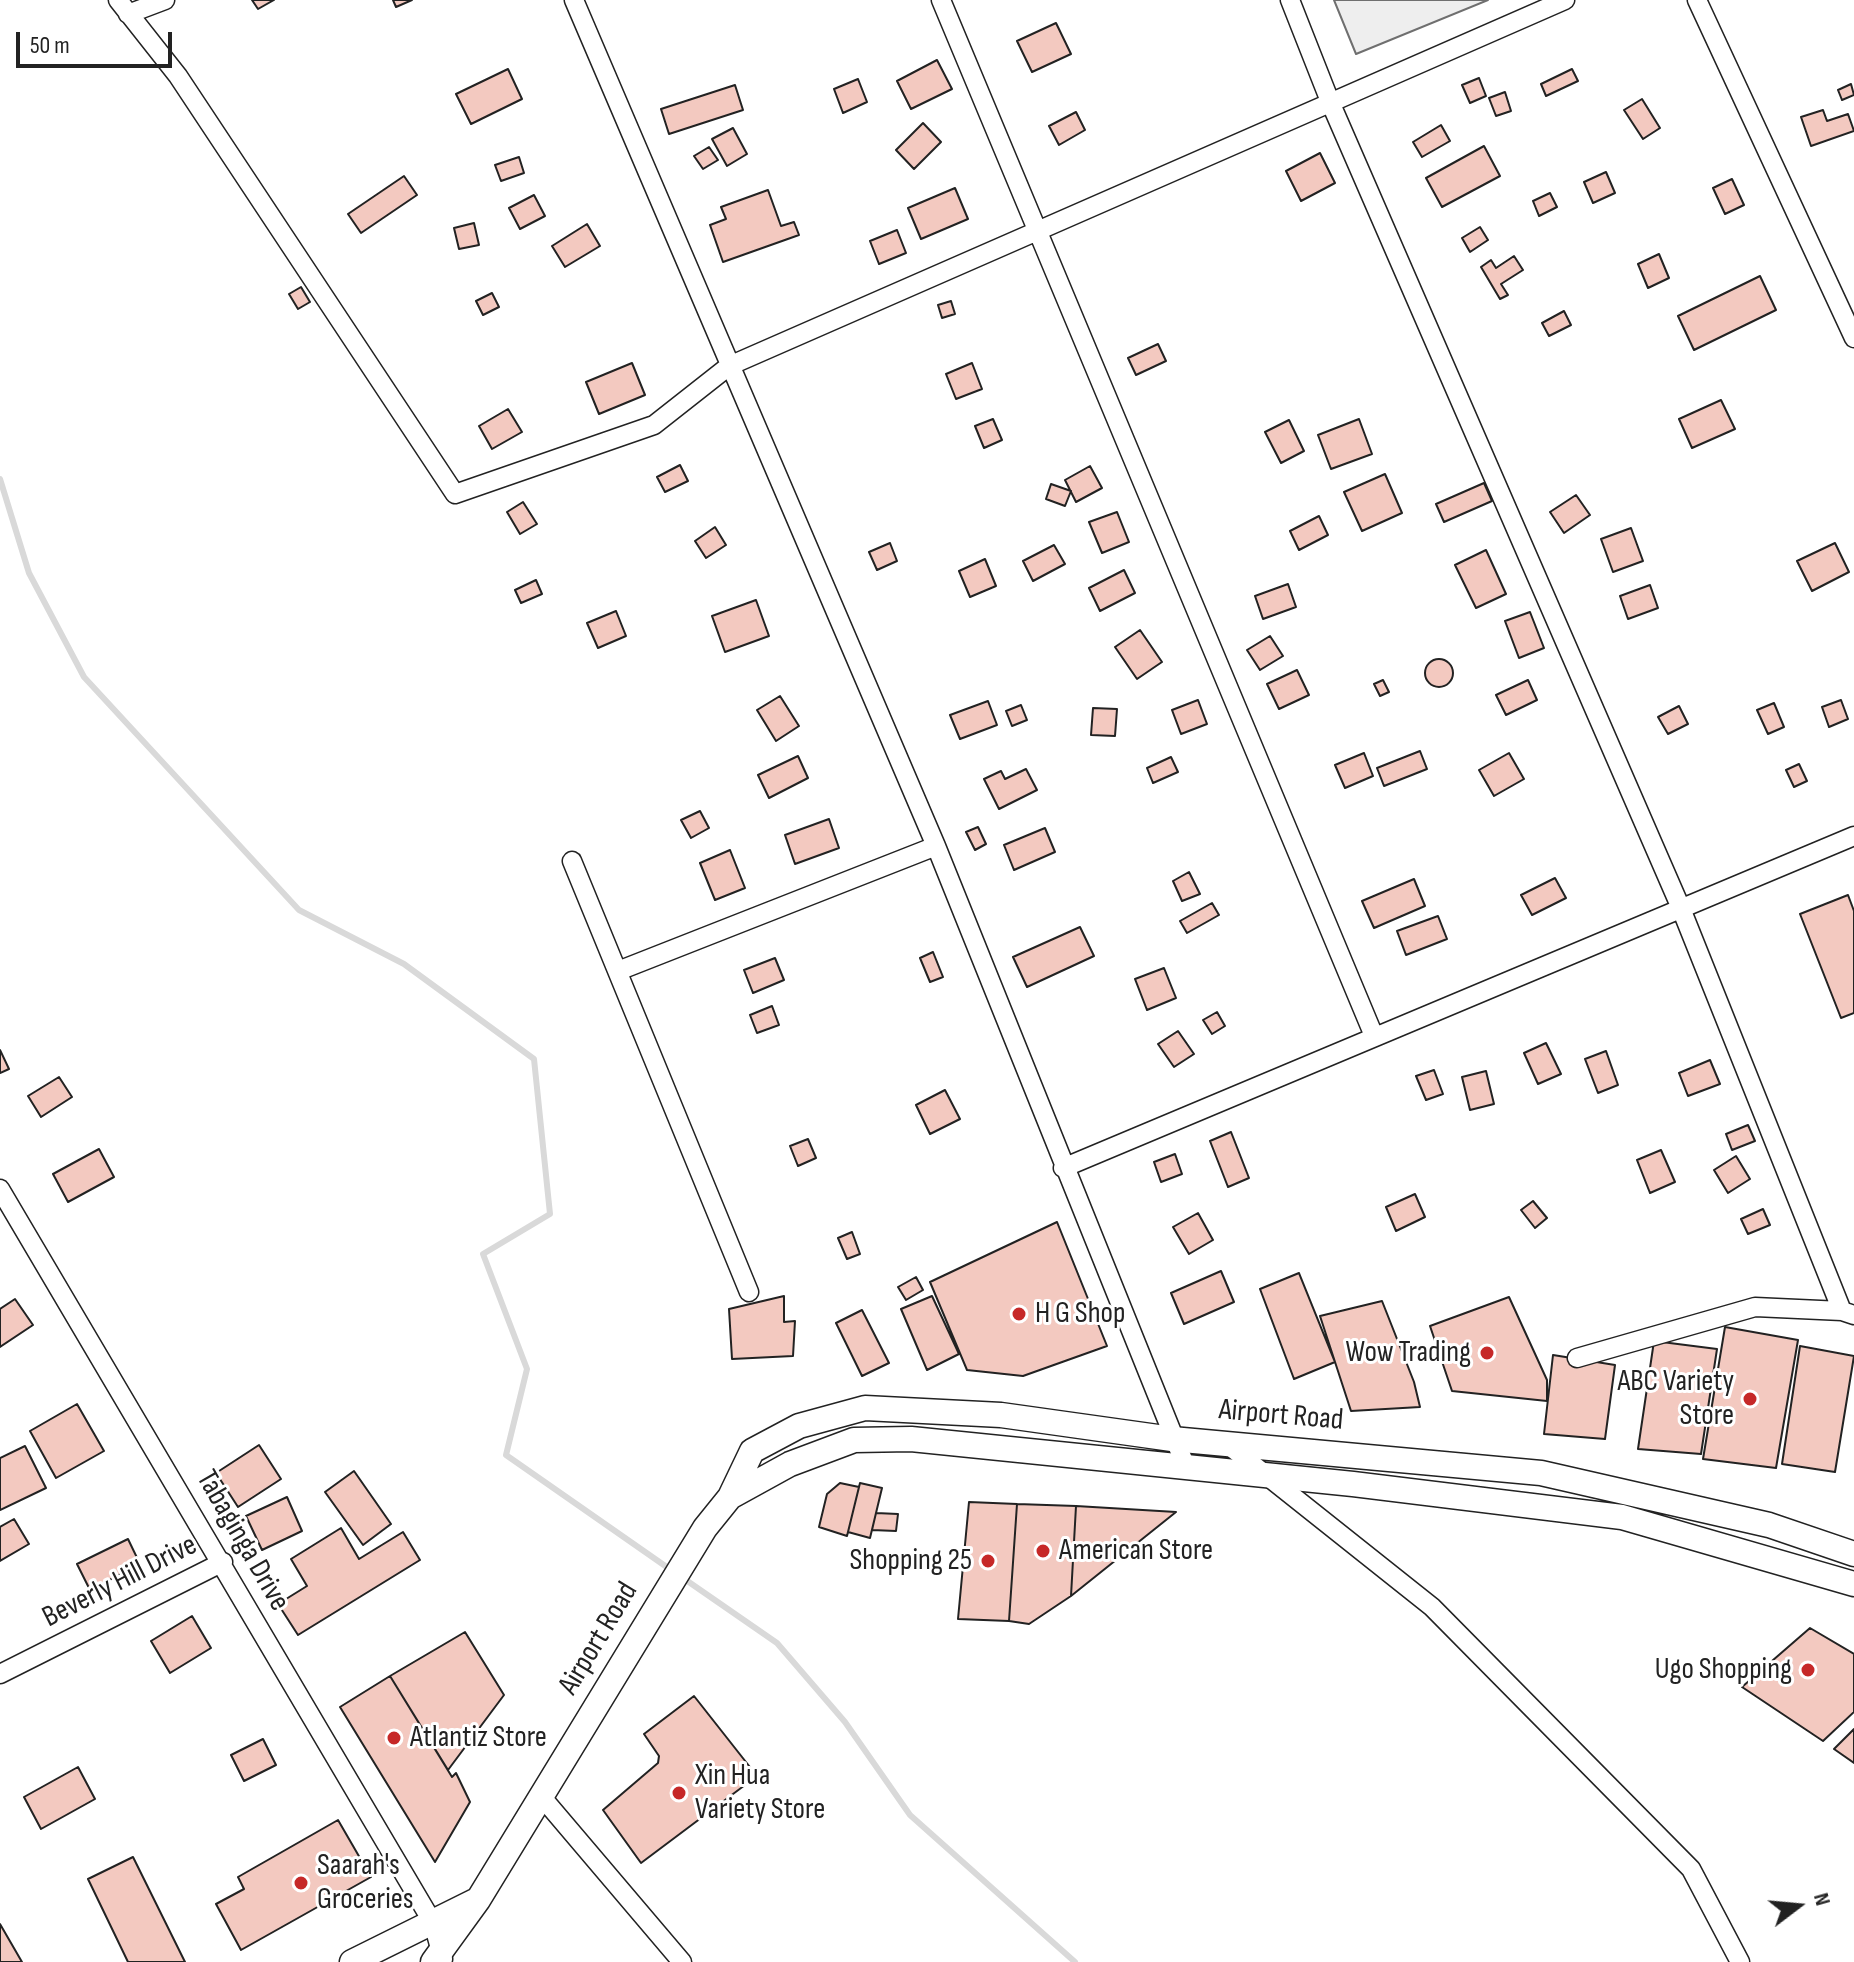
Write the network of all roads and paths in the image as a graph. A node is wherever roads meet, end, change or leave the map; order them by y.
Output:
1 (165, 0) edge
2 (574, 0) edge
3 (941, 0) edge
4 (1290, 0) edge
5 (1565, 0) edge
6 (1697, 0) edge
7 (123, 7) edge
8 (1331, 104) junction
9 (1040, 232) junction
10 (1854, 338) edge
11 (729, 366) junction
12 (1854, 836) edge
13 (936, 846) junction
14 (572, 861) dead end
15 (1680, 906) junction
16 (618, 971) junction
17 (1374, 1036) junction
18 (1063, 1168) junction
19 (0, 1189) edge
20 (749, 1292) dead end
21 (1848, 1313) edge
22 (1577, 1358) dead end
23 (1172, 1439) junction
24 (1225, 1442) junction
25 (1186, 1467) junction
26 (1268, 1476) junction
27 (730, 1497) junction
28 (1854, 1554) edge
29 (223, 1562) junction
30 (1854, 1584) edge
31 (0, 1674) edge
32 (541, 1796) junction
33 (478, 1900) junction
34 (433, 1923) junction
35 (439, 1959) edge
36 (352, 1962) edge
37 (682, 1962) edge
38 (1740, 1962) edge

1 - 7 street
2 - 11 street
3 - 9 street
4 - 8 street
5 - 8 street
6 - 10 street
7 - 11 street
8 - 9 street
8 - 15 street
9 - 11 street
9 - 17 street
11 - 13 street
12 - 15 street
13 - 16 street
13 - 18 street
14 - 16 street
15 - 17 street
15 - 21 street
16 - 20 street
17 - 18 street
18 - 23 street
19 - 29 street, Tabaginga Drive
21 - 22 street
23 - 24 street, Airport Road
23 - 25 street
23 - 27 street, Airport Road
24 - 26 street
24 - 28 street, Airport Road
25 - 26 street, Airport Road
25 - 27 street, Airport Road
26 - 30 street, Airport Road
26 - 38 street
27 - 32 street, Airport Road
29 - 31 street, Beverly Hill Drive
29 - 34 street, Tabaginga Drive
32 - 33 street, Airport Road
32 - 37 street
33 - 34 street
33 - 35 street, Airport Road
34 - 35 street, Tabaginga Drive
34 - 36 street

